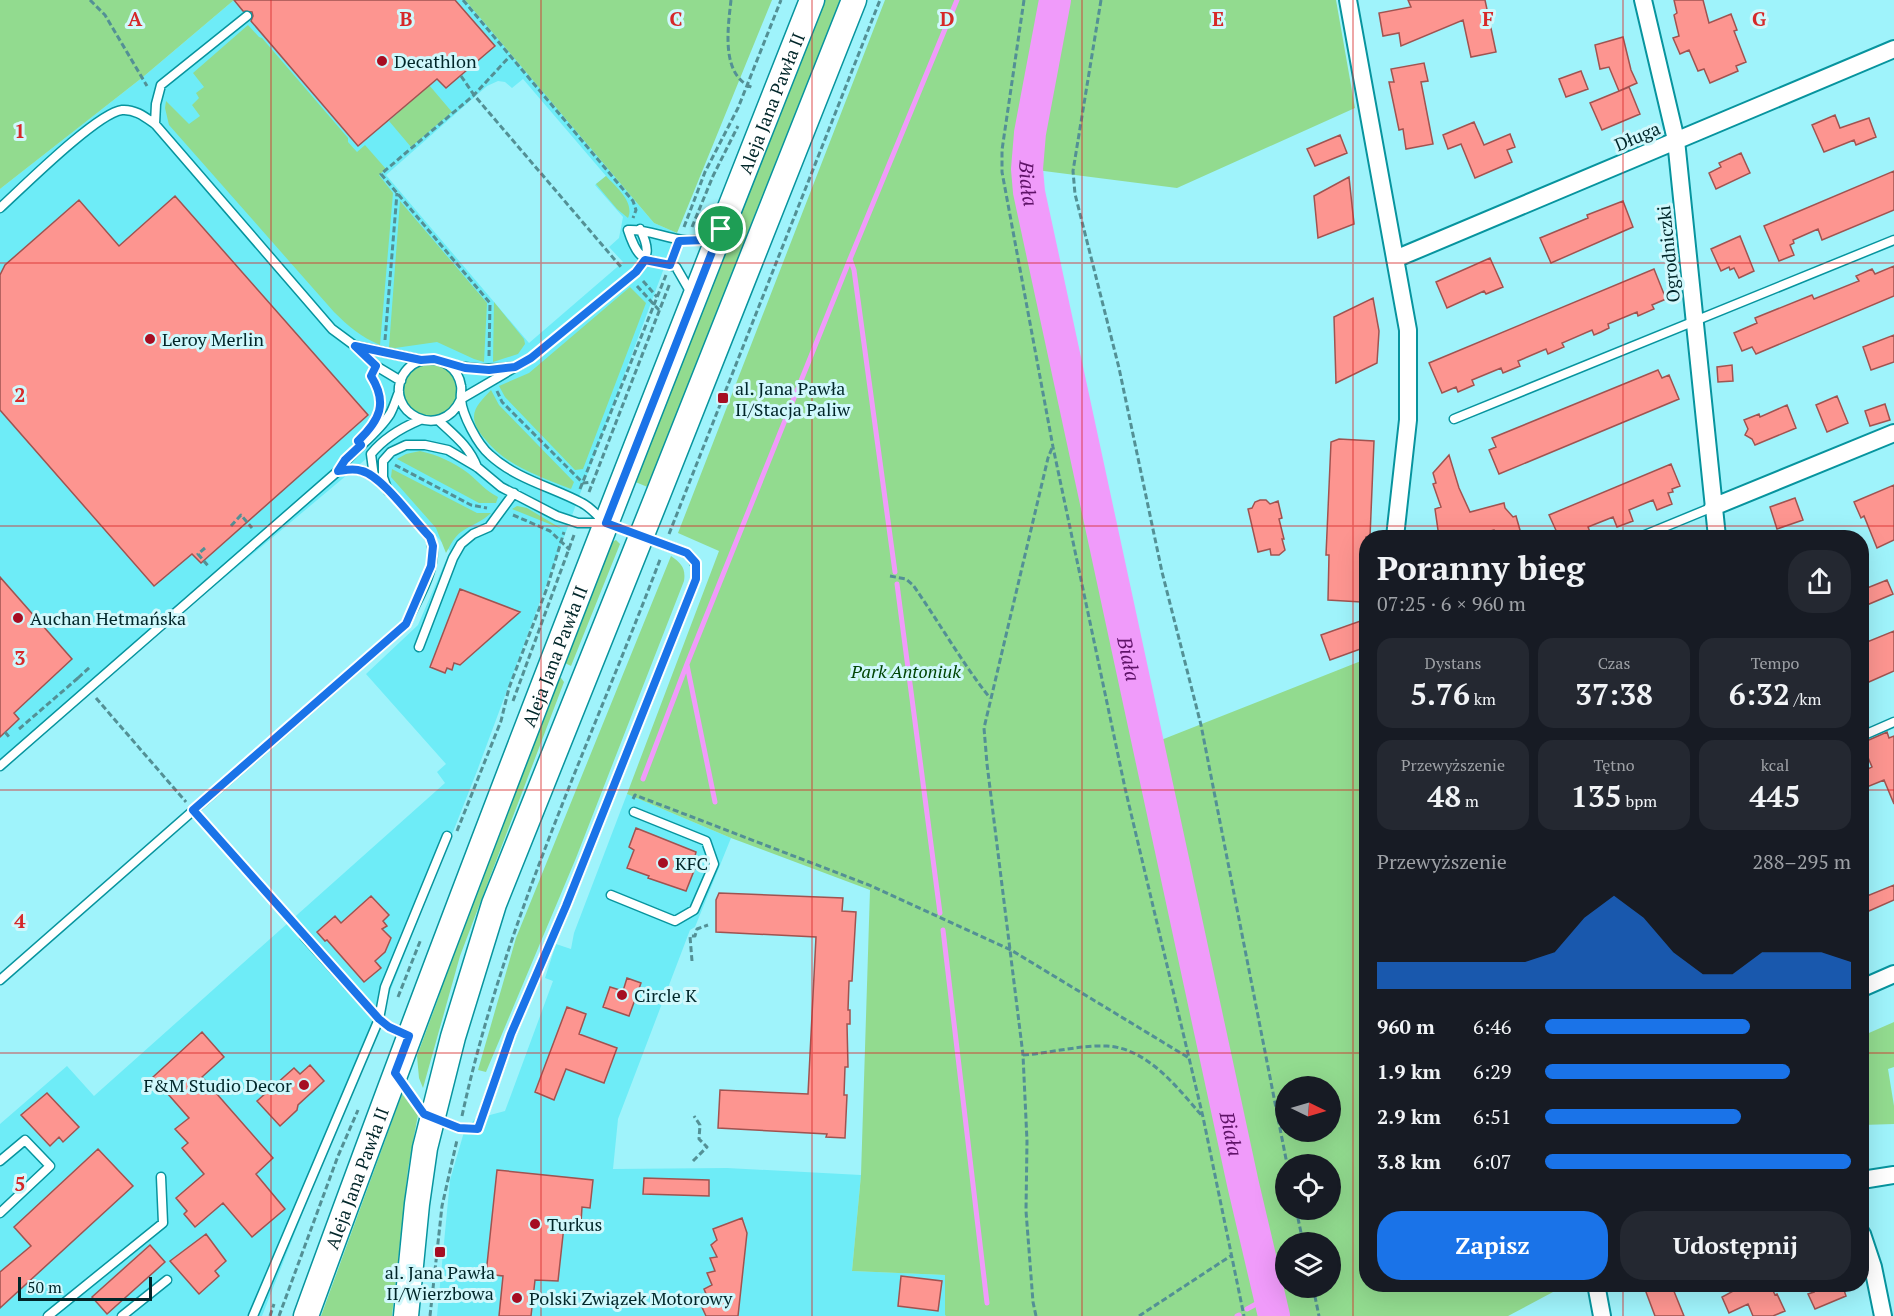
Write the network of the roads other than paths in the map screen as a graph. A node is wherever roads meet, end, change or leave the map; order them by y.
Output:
1 (812, 0) edge
2 (854, 0) edge
3 (1348, 0) edge
4 (1643, 0) edge
5 (247, 16) dead end
6 (1894, 50) edge
7 (155, 124) junction
8 (1676, 140) junction
9 (16, 194) junction
10 (0, 201) edge
11 (0, 208) edge
12 (640, 229) junction
13 (721, 229) junction
14 (1894, 240) edge
15 (645, 260) junction
16 (1395, 260) junction
17 (693, 302) junction
18 (1695, 320) junction
19 (355, 346) junction
20 (421, 360) junction
21 (447, 363) junction
22 (515, 367) junction
23 (400, 381) junction
24 (399, 392) junction
25 (460, 399) junction
26 (1454, 419) dead end
27 (420, 420) junction
28 (438, 420) junction
29 (1894, 433) edge
30 (477, 467) junction
31 (338, 471) junction
32 (374, 477) junction
33 (388, 491) junction
34 (514, 493) junction
35 (1713, 507) junction
36 (606, 523) junction
37 (1396, 530) edge
38 (1657, 530) edge
39 (1716, 530) edge
40 (642, 536) junction
41 (419, 647) dead end
42 (546, 676) junction
43 (580, 689) junction
44 (1894, 722) edge
45 (1869, 733) edge
46 (0, 766) edge
47 (634, 812) dead end
48 (450, 839) road end
49 (611, 895) dead end
50 (304, 936) road end
51 (1894, 974) edge
52 (0, 980) edge
53 (1869, 985) edge
54 (379, 1019) junction
55 (409, 1036) junction
56 (395, 1073) junction
57 (432, 1118) junction
58 (0, 1161) edge
59 (1894, 1175) edge
60 (161, 1177) dead end
61 (1869, 1179) edge
62 (0, 1213) edge
63 (1869, 1253) edge
64 (167, 1280) dead end
65 (1598, 1292) edge
66 (48, 1316) edge
67 (122, 1316) edge
68 (253, 1316) edge
69 (306, 1316) edge
70 (406, 1316) edge
71 (1602, 1316) edge
72 (1883, 1316) edge

1 - 13 main road, Aleja Jana Pawła II
2 - 40 main road, Aleja Jana Pawła II
3 - 16 street
4 - 8 street, Ogrodniczki
5 - 7 lane
6 - 8 street, Długa
7 - 9 lane
7 - 19 lane
8 - 16 street, Długa
8 - 18 street, Ogrodniczki
9 - 10 lane
9 - 11 lane
12 - 13 lane
12 - 15 lane
12 - 15 lane
13 - 17 main road, Aleja Jana Pawła II
14 - 18 lane
15 - 17 lane
15 - 22 lane
16 - 37 street
17 - 36 main road, Aleja Jana Pawła II
18 - 26 lane
18 - 35 street, Ogrodniczki
19 - 20 lane
19 - 23 lane
20 - 21 lane
20 - 23 lane
21 - 22 lane
21 - 25 lane
22 - 25 lane
23 - 24 lane
24 - 27 lane
24 - 31 lane
25 - 28 lane
25 - 36 lane
27 - 28 lane
27 - 32 lane
28 - 30 lane
29 - 35 street
30 - 33 lane
30 - 34 lane
31 - 32 lane
31 - 46 lane
32 - 33 lane
33 - 52 lane
34 - 36 lane
34 - 41 lane
35 - 38 lane
35 - 39 street, Ogrodniczki
36 - 40 lane
36 - 42 main road, Aleja Jana Pawła II
40 - 43 main road, Aleja Jana Pawła II
40 - 57 lane
42 - 43 main road
42 - 55 main road, Aleja Jana Pawła II
43 - 57 main road, Aleja Jana Pawła II
44 - 45 lane
47 - 49 lane
48 - 54 lane
50 - 54 lane
51 - 53 street
54 - 55 lane
54 - 68 lane
55 - 56 main road, Aleja Jana Pawła II
56 - 57 lane
56 - 69 main road, Aleja Jana Pawła II
57 - 70 main road, Aleja Jana Pawła II
58 - 62 lane
59 - 61 street
60 - 66 lane
63 - 72 street
64 - 67 lane
65 - 71 street

